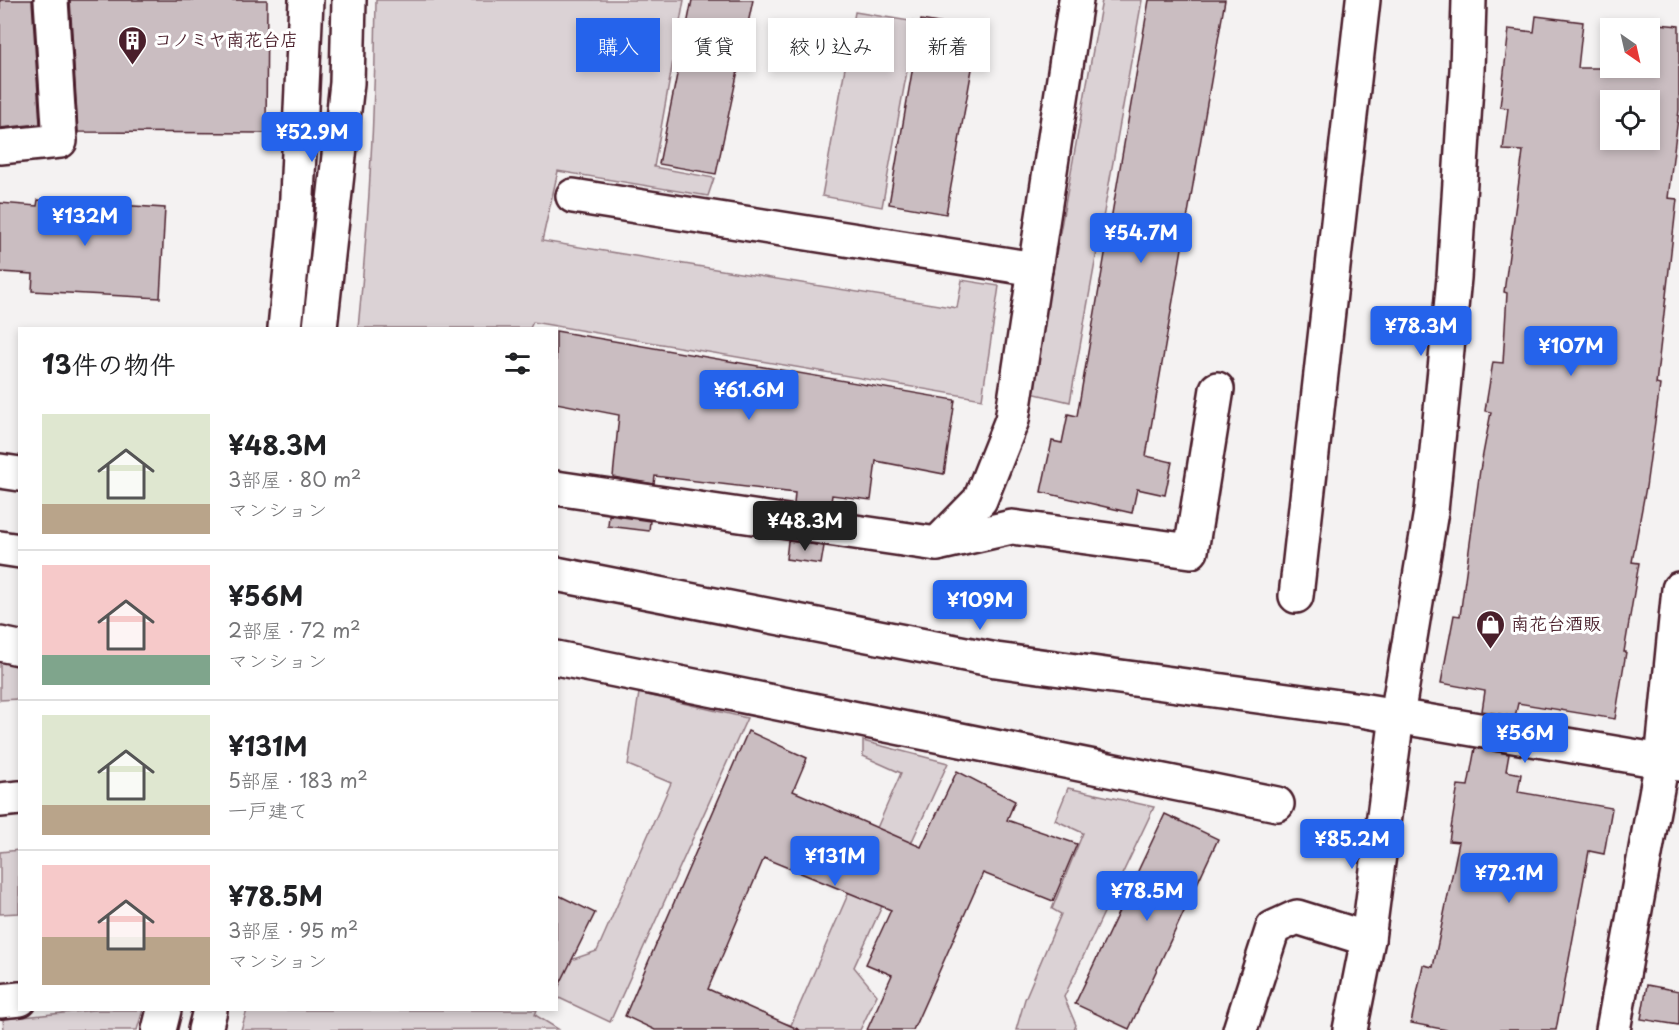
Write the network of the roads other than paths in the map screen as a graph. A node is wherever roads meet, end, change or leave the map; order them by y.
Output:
1 (51, 0) edge
2 (306, 0) edge
3 (349, 0) edge
4 (1076, 0) edge
5 (1363, 0) edge
6 (1469, 0) edge
7 (0, 147) edge
8 (573, 196) dead end
9 (1035, 269) junction
10 (285, 327) edge
11 (320, 327) edge
12 (1217, 389) dead end
13 (0, 471) edge
14 (18, 474) edge
15 (558, 488) edge
16 (937, 544) junction
17 (0, 548) edge
18 (18, 551) edge
19 (558, 574) edge
20 (1679, 589) edge
21 (1296, 596) dead end
22 (0, 644) edge
23 (18, 648) edge
24 (558, 658) edge
25 (1397, 716) junction
26 (1671, 762) edge
27 (18, 798) edge
28 (0, 800) edge
29 (1277, 804) dead end
30 (1368, 939) junction
31 (18, 999) edge
32 (0, 1001) edge
33 (164, 1011) edge
34 (210, 1011) edge
35 (159, 1030) edge
36 (205, 1030) edge
37 (1240, 1030) edge
38 (1350, 1030) edge
39 (1612, 1030) edge

1 - 7 street
2 - 10 street
3 - 11 street
4 - 9 street
5 - 21 street
6 - 25 street
8 - 9 street
9 - 16 street
12 - 16 street
13 - 14 street
15 - 16 street
17 - 18 street
19 - 25 street
20 - 26 street
22 - 23 street
24 - 29 street
25 - 26 street
25 - 30 street
26 - 39 street
27 - 28 street
30 - 37 street
30 - 38 street
31 - 32 street
33 - 35 street
34 - 36 street

